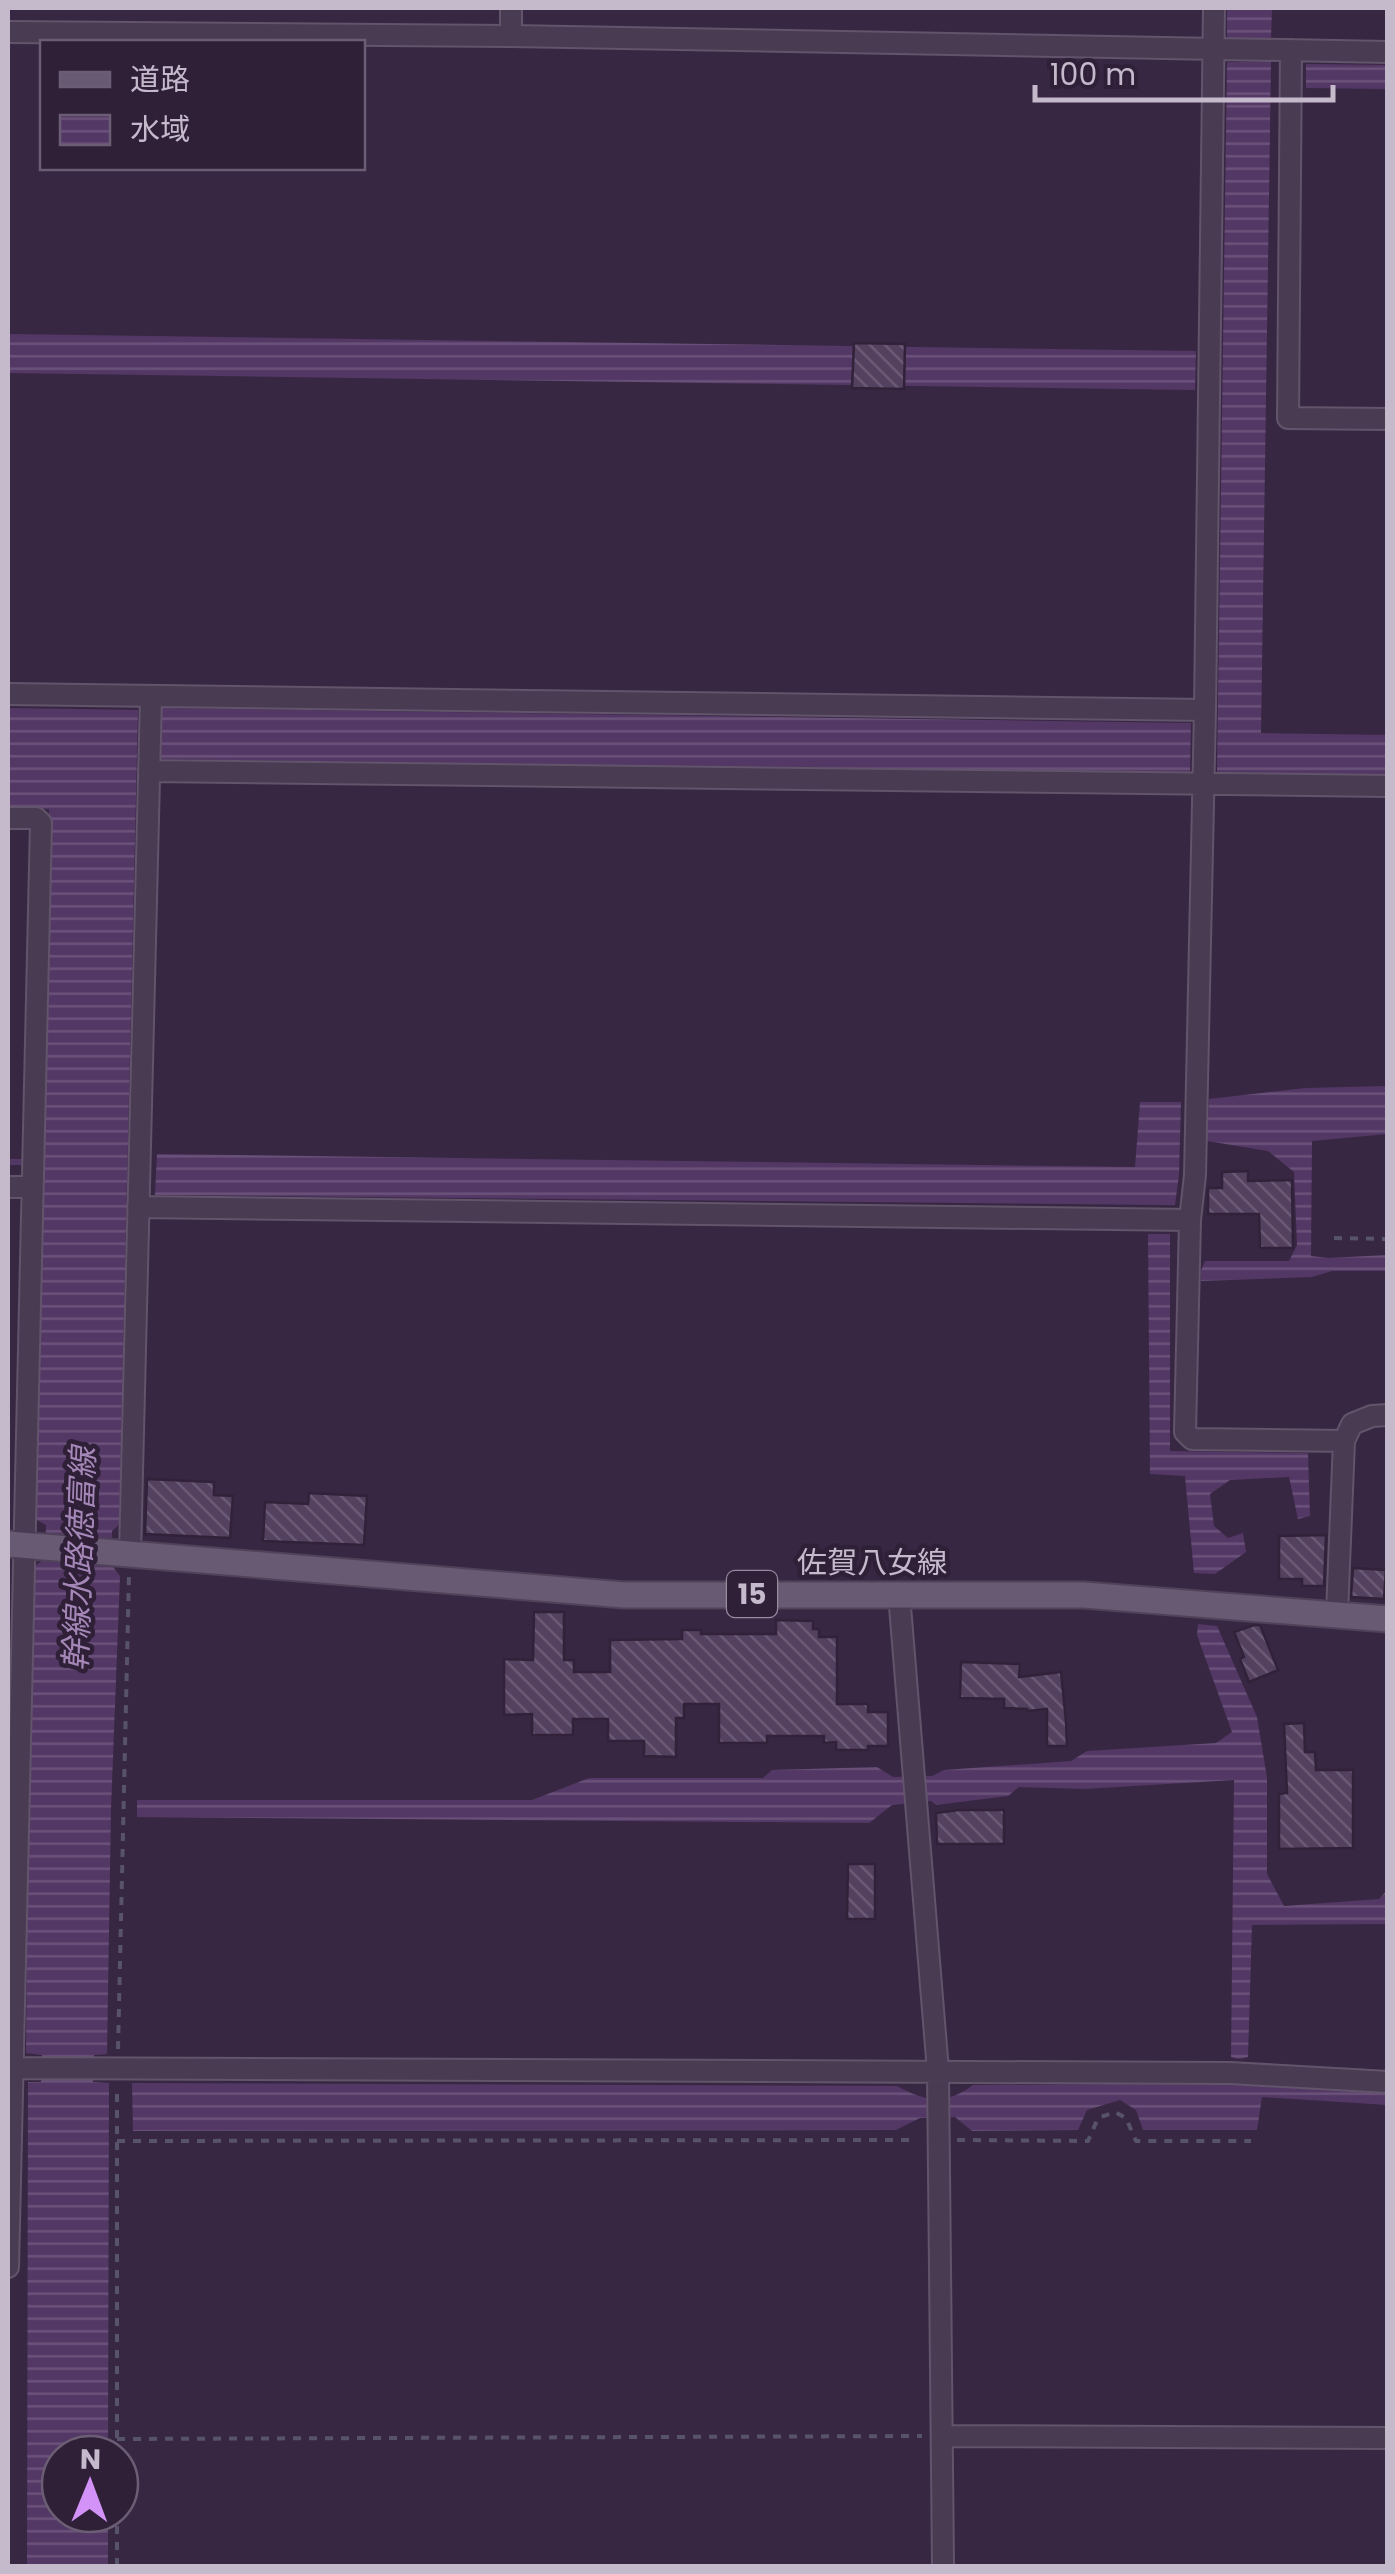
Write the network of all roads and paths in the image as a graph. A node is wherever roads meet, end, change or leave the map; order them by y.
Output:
1 (511, 8) edge
2 (1214, 8) edge
3 (8, 32) edge
4 (510, 36) junction
5 (1213, 50) junction
6 (1291, 50) junction
7 (1388, 52) edge
8 (1388, 419) edge
9 (8, 694) edge
10 (150, 696) junction
11 (1205, 710) junction
12 (149, 771) junction
13 (1203, 784) junction
14 (1388, 786) edge
15 (8, 818) edge
16 (8, 1186) edge
17 (32, 1187) junction
18 (138, 1208) junction
19 (1190, 1220) junction
20 (1334, 1238) dead end
21 (1388, 1239) edge
22 (1388, 1415) edge
23 (1344, 1440) junction
24 (24, 1546) edge
25 (123, 1554) junction
26 (899, 1594) junction
27 (1337, 1614) junction
28 (1388, 1619) edge
29 (13, 1782) edge
30 (19, 2068) junction
31 (110, 2068) junction
32 (938, 2079) junction
33 (1388, 2082) edge
34 (940, 2133) junction
35 (117, 2141) junction
36 (1252, 2141) dead end
37 (8, 2154) edge
38 (8, 2230) edge
39 (8, 2268) edge
40 (117, 2434) edge
41 (943, 2436) junction
42 (1388, 2438) edge
43 (140, 2439) edge
44 (117, 2534) edge
45 (117, 2566) edge
46 (943, 2566) edge

1 - 4 street
2 - 5 street
3 - 4 street
4 - 5 street
5 - 6 street
5 - 11 street
6 - 7 street
6 - 8 street
9 - 10 street
10 - 11 street
10 - 12 street
11 - 13 street
12 - 13 street
12 - 18 street
13 - 14 street
13 - 19 street
15 - 17 street
16 - 17 street
17 - 24 street
18 - 19 street
18 - 25 street
19 - 23 street
20 - 21 path
22 - 23 street
23 - 27 street
24 - 25 main road, 15
24 - 29 street
25 - 26 main road, 佐賀八女線 / 15
25 - 31 path
26 - 27 main road, 佐賀八女線 / 15
26 - 32 street
27 - 28 main road, 佐賀八女線 / 15
29 - 30 street
30 - 31 street
30 - 37 street
31 - 32 street
31 - 35 path
32 - 33 street
32 - 34 street
34 - 35 path
34 - 36 path
34 - 41 street
35 - 40 path
37 - 38 street
38 - 39 street
41 - 42 street
41 - 43 path
41 - 46 street
44 - 45 path

